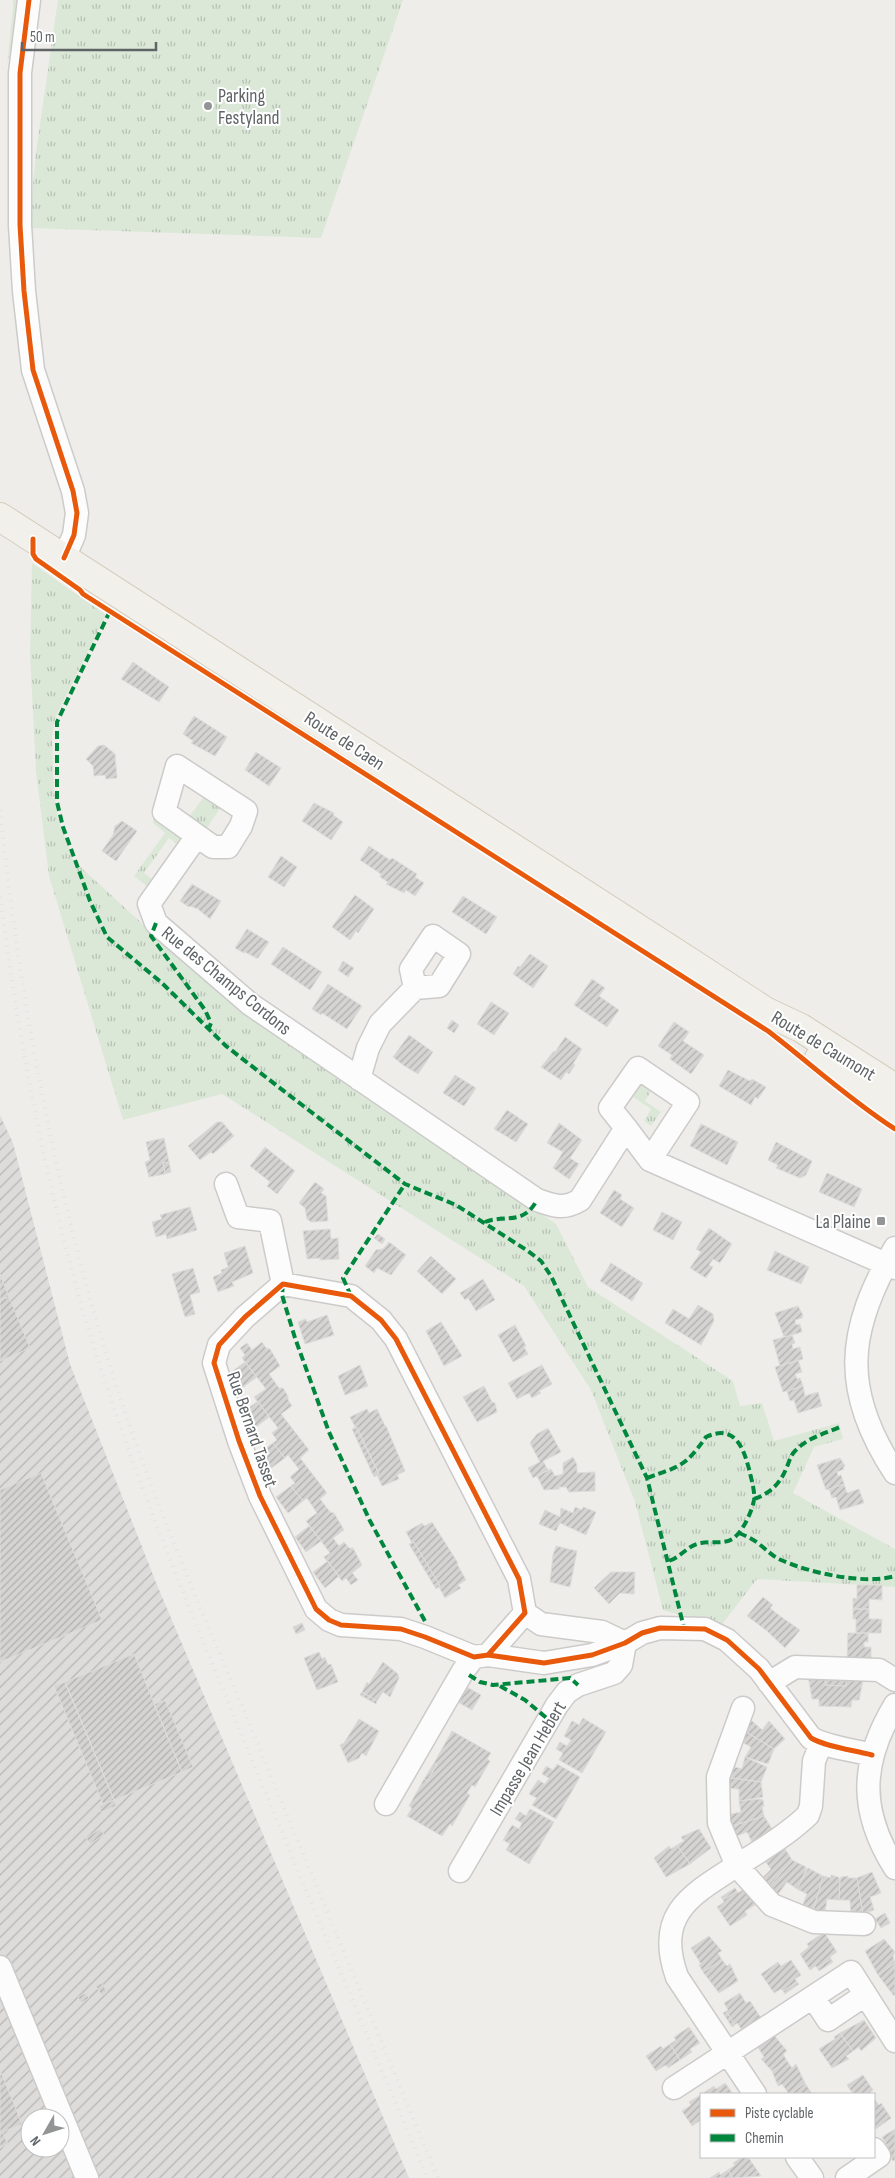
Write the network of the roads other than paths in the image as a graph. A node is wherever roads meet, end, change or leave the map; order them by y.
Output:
1 (29, 0) edge
2 (8, 523) edge
3 (64, 558) junction
4 (197, 836) dead end
5 (415, 988) dead end
6 (765, 1011) junction
7 (359, 1079) junction
8 (895, 1088) edge
9 (895, 1112) edge
10 (626, 1128) junction
11 (650, 1160) junction
12 (226, 1184) dead end
13 (892, 1260) edge
14 (283, 1284) junction
15 (895, 1472) edge
16 (525, 1613) junction
17 (625, 1643) junction
18 (481, 1656) junction
19 (895, 1680) edge
20 (769, 1683) junction
21 (895, 1705) edge
22 (743, 1708) dead end
23 (821, 1744) junction
24 (872, 1755) junction
25 (386, 1804) dead end
26 (737, 1866) junction
27 (895, 1868) edge
28 (460, 1871) dead end
29 (864, 1924) dead end
30 (0, 1967) edge
31 (895, 2041) edge
32 (727, 2052) junction
33 (674, 2088) dead end
34 (754, 2093) edge
35 (875, 2150) edge
36 (798, 2158) edge
37 (88, 2178) edge
38 (812, 2178) edge
39 (847, 2178) edge

1 - 3 street
2 - 3 main road, Route de Caen
3 - 6 main road, Route de Caen
4 - 7 street, Rue des Champs Cordons
5 - 7 street
6 - 8 main road, Route de Caumont
6 - 9 main road, Route de Caumont
7 - 10 street, Rue des Champs Cordons
10 - 11 street
10 - 11 street
11 - 13 street
12 - 14 street
13 - 15 street
14 - 16 street
14 - 18 street, Rue Bernard Tasset
16 - 17 street
16 - 18 street
17 - 18 street, Rue Bernard Tasset
17 - 20 street, Rue Bernard Tasset
17 - 28 street, Impasse Jean Hebert
18 - 25 street
19 - 20 street
20 - 23 street, Rue Bernard Tasset
21 - 24 street
22 - 26 street
23 - 24 street
23 - 26 street
24 - 27 street
26 - 29 street
26 - 32 street
30 - 37 street
31 - 32 street
32 - 33 street
32 - 34 street
35 - 39 street
36 - 38 street

